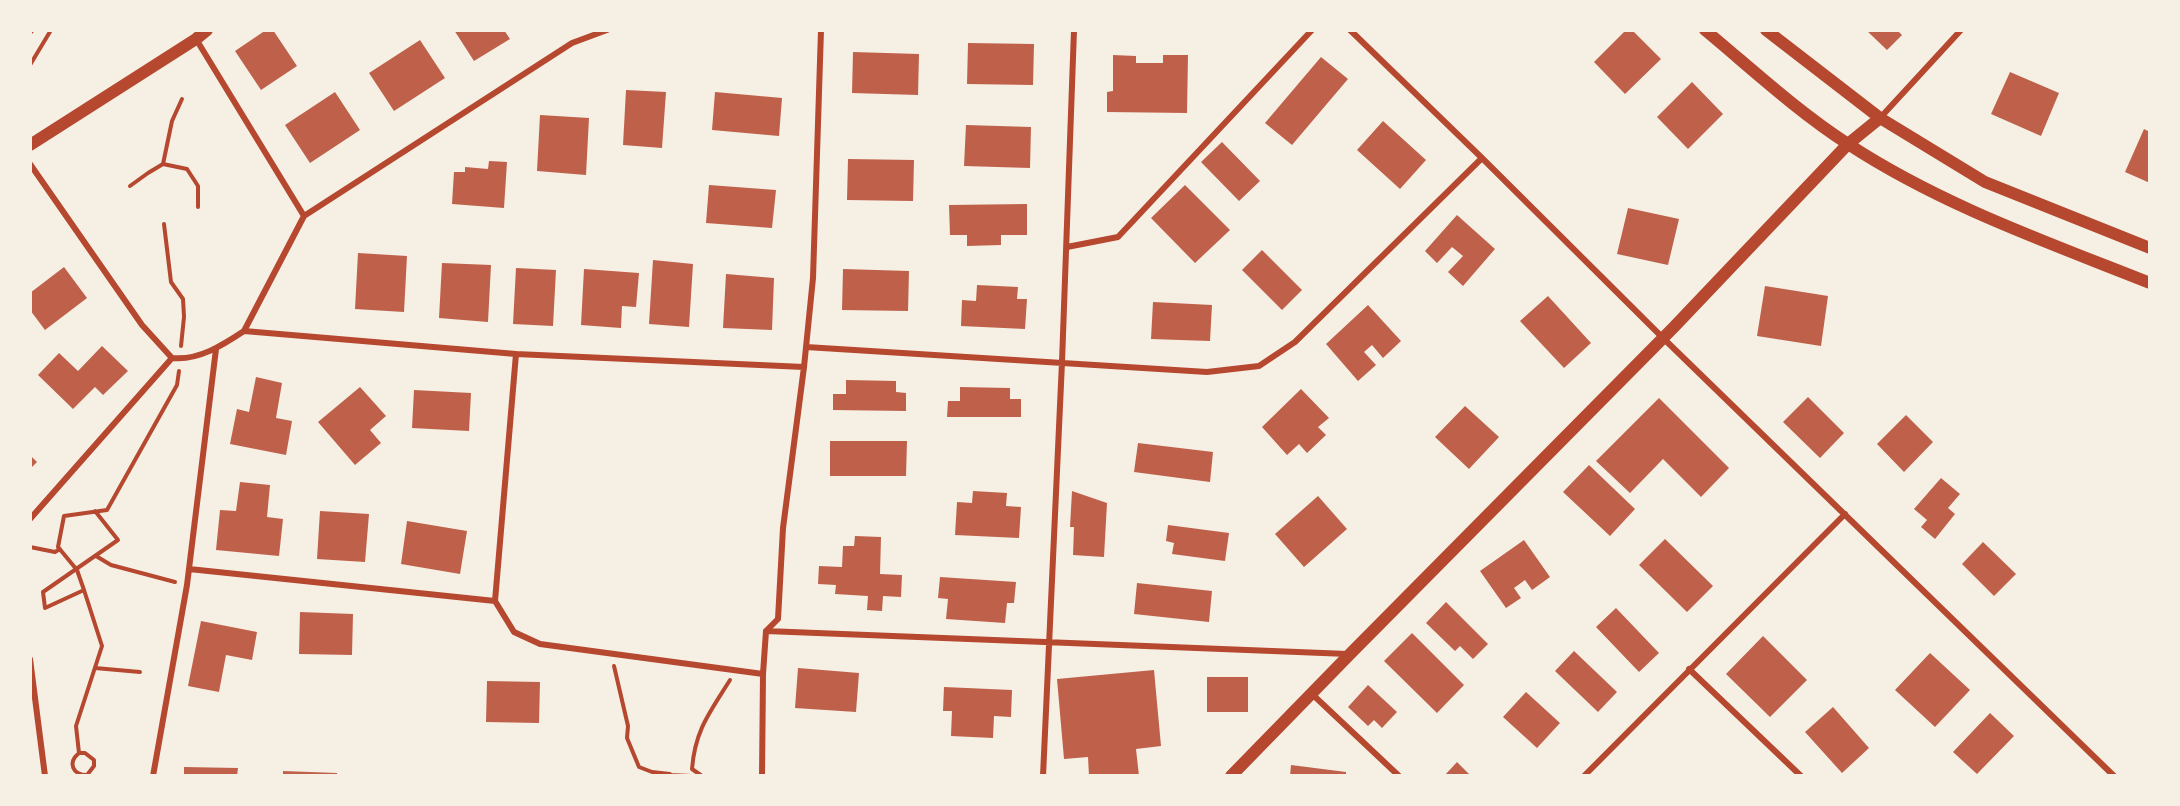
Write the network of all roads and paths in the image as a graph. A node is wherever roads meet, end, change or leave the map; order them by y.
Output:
1 (51, 30) edge
2 (207, 30) edge
3 (608, 30) edge
4 (821, 30) edge
5 (1074, 30) edge
6 (1312, 30) edge
7 (1350, 30) edge
8 (1705, 30) edge
9 (1766, 30) edge
10 (1961, 30) edge
11 (196, 39) junction
12 (30, 65) edge
13 (182, 99) dead end
14 (1880, 118) junction
15 (1848, 144) junction
16 (30, 145) edge
17 (1482, 158) junction
18 (30, 164) edge
19 (163, 164) junction
20 (130, 186) dead end
21 (198, 207) dead end
22 (304, 216) junction
23 (164, 225) dead end
24 (1067, 247) junction
25 (2150, 248) edge
26 (2150, 284) edge
27 (244, 332) junction
28 (1663, 339) junction
29 (806, 347) junction
30 (216, 349) junction
31 (180, 351) dead end
32 (516, 354) junction
33 (172, 358) junction
34 (1062, 363) junction
35 (804, 367) junction
36 (177, 384) dead end
37 (95, 511) junction
38 (1845, 513) junction
39 (30, 519) edge
40 (30, 547) edge
41 (60, 549) junction
42 (96, 556) junction
43 (189, 569) junction
44 (77, 570) junction
45 (188, 585) junction
46 (84, 590) junction
47 (495, 601) junction
48 (766, 631) junction
49 (1051, 644) junction
50 (610, 654) junction
51 (1349, 654) junction
52 (30, 659) edge
53 (95, 668) junction
54 (1689, 669) junction
55 (737, 670) junction
56 (140, 672) dead end
57 (763, 674) junction
58 (1312, 693) junction
59 (79, 753) junction
60 (87, 775) edge
61 (670, 775) edge
62 (45, 776) edge
63 (153, 776) edge
64 (692, 776) edge
65 (702, 776) edge
66 (762, 776) edge
67 (1043, 776) edge
68 (1231, 776) edge
69 (1399, 776) edge
70 (1584, 776) edge
71 (1801, 776) edge
72 (2114, 776) edge

1 - 12 path
2 - 11 main road
3 - 22 street
4 - 29 street
5 - 24 street
6 - 24 street
7 - 17 street
8 - 15 main road
9 - 14 main road
10 - 14 street
11 - 16 main road
11 - 22 street
13 - 19 path
14 - 15 main road
14 - 25 main road
15 - 26 main road
15 - 28 main road
17 - 28 street
17 - 34 street
18 - 33 street
19 - 20 path
19 - 21 path
22 - 27 street
23 - 31 path
24 - 34 street
27 - 30 street
27 - 32 street
28 - 38 street
28 - 51 main road
29 - 34 street
29 - 35 street
30 - 33 street
30 - 43 street
32 - 35 street
32 - 47 street
33 - 39 street
34 - 49 street
35 - 48 street
36 - 37 path
37 - 41 path
37 - 42 path
38 - 54 street
38 - 72 street
40 - 41 path
41 - 44 path
42 - 44 path
42 - 45 path
43 - 45 street
43 - 47 street
44 - 46 path
44 - 46 path
45 - 63 street
46 - 53 path
47 - 50 street
48 - 49 street
48 - 57 street
49 - 51 street
49 - 67 street
50 - 55 street
50 - 61 path
51 - 58 main road
52 - 62 street
53 - 56 path
53 - 59 path
54 - 70 street
54 - 71 street
55 - 57 street
55 - 65 path
57 - 66 street
58 - 68 main road
58 - 69 street
59 - 60 path
59 - 60 path
61 - 64 path

